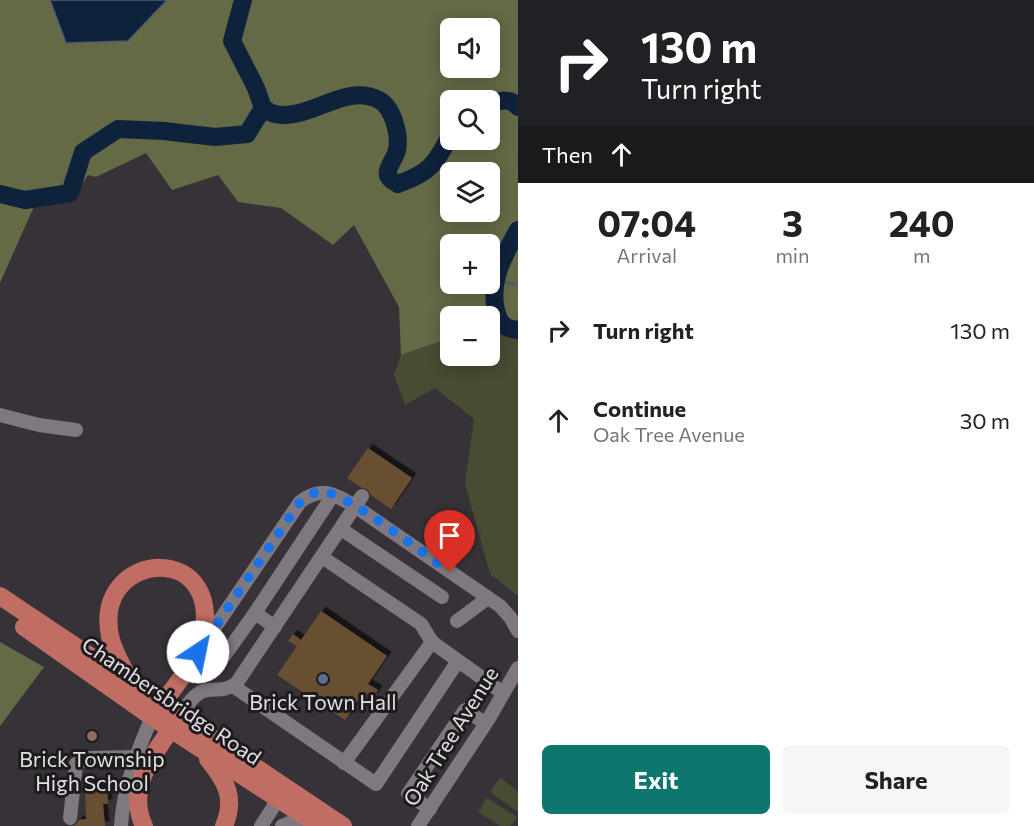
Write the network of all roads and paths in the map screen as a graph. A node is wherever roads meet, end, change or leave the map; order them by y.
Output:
1 (0, 415) edge
2 (76, 430) dead end
3 (333, 495) junction
4 (359, 501) junction
5 (341, 529) junction
6 (322, 557) junction
7 (0, 596) edge
8 (442, 597) dead end
9 (488, 598) junction
10 (0, 611) edge
11 (255, 613) junction
12 (457, 621) dead end
13 (275, 627) junction
14 (518, 631) edge
15 (432, 642) junction
16 (198, 652) junction
17 (458, 661) junction
18 (217, 666) dead end
19 (518, 668) edge
20 (130, 682) junction
21 (233, 686) junction
22 (503, 693) junction
23 (157, 711) junction
24 (176, 722) junction
25 (485, 723) junction
26 (195, 744) junction
27 (141, 761) junction
28 (344, 763) junction
29 (279, 798) junction
30 (430, 808) junction
31 (70, 818) dead end
32 (316, 823) edge
33 (121, 826) edge
34 (144, 826) edge
35 (224, 826) edge
36 (261, 826) edge
37 (282, 826) edge
38 (343, 826) edge
39 (418, 826) edge

1 - 2 lane
3 - 4 lane
3 - 11 lane
3 - 16 lane
4 - 5 lane
4 - 9 lane
5 - 6 lane
5 - 8 lane
6 - 13 lane
6 - 15 lane
7 - 20 main road, Chambersbridge Road
9 - 12 lane
9 - 14 lane
10 - 23 main road, Chambersbridge Road
11 - 13 lane
11 - 18 lane
13 - 21 lane
15 - 17 lane
15 - 28 lane
16 - 20 main road
16 - 23 main road
17 - 22 lane
17 - 28 lane
19 - 22 lane, Oak Tree Avenue
20 - 23 main road, Chambersbridge Road
21 - 24 lane
21 - 28 lane
22 - 25 lane, Oak Tree Avenue
23 - 24 main road, Chambersbridge Road
23 - 27 lane
24 - 26 main road, Chambersbridge Road
24 - 27 main road
24 - 38 main road, Chambersbridge Road
25 - 30 lane, Oak Tree Avenue
25 - 30 lane
26 - 29 main road, Chambersbridge Road
26 - 35 main road
27 - 31 lane
27 - 33 lane
27 - 34 main road
29 - 32 main road, Chambersbridge Road
29 - 36 lane
30 - 39 lane, Oak Tree Avenue
32 - 37 lane

